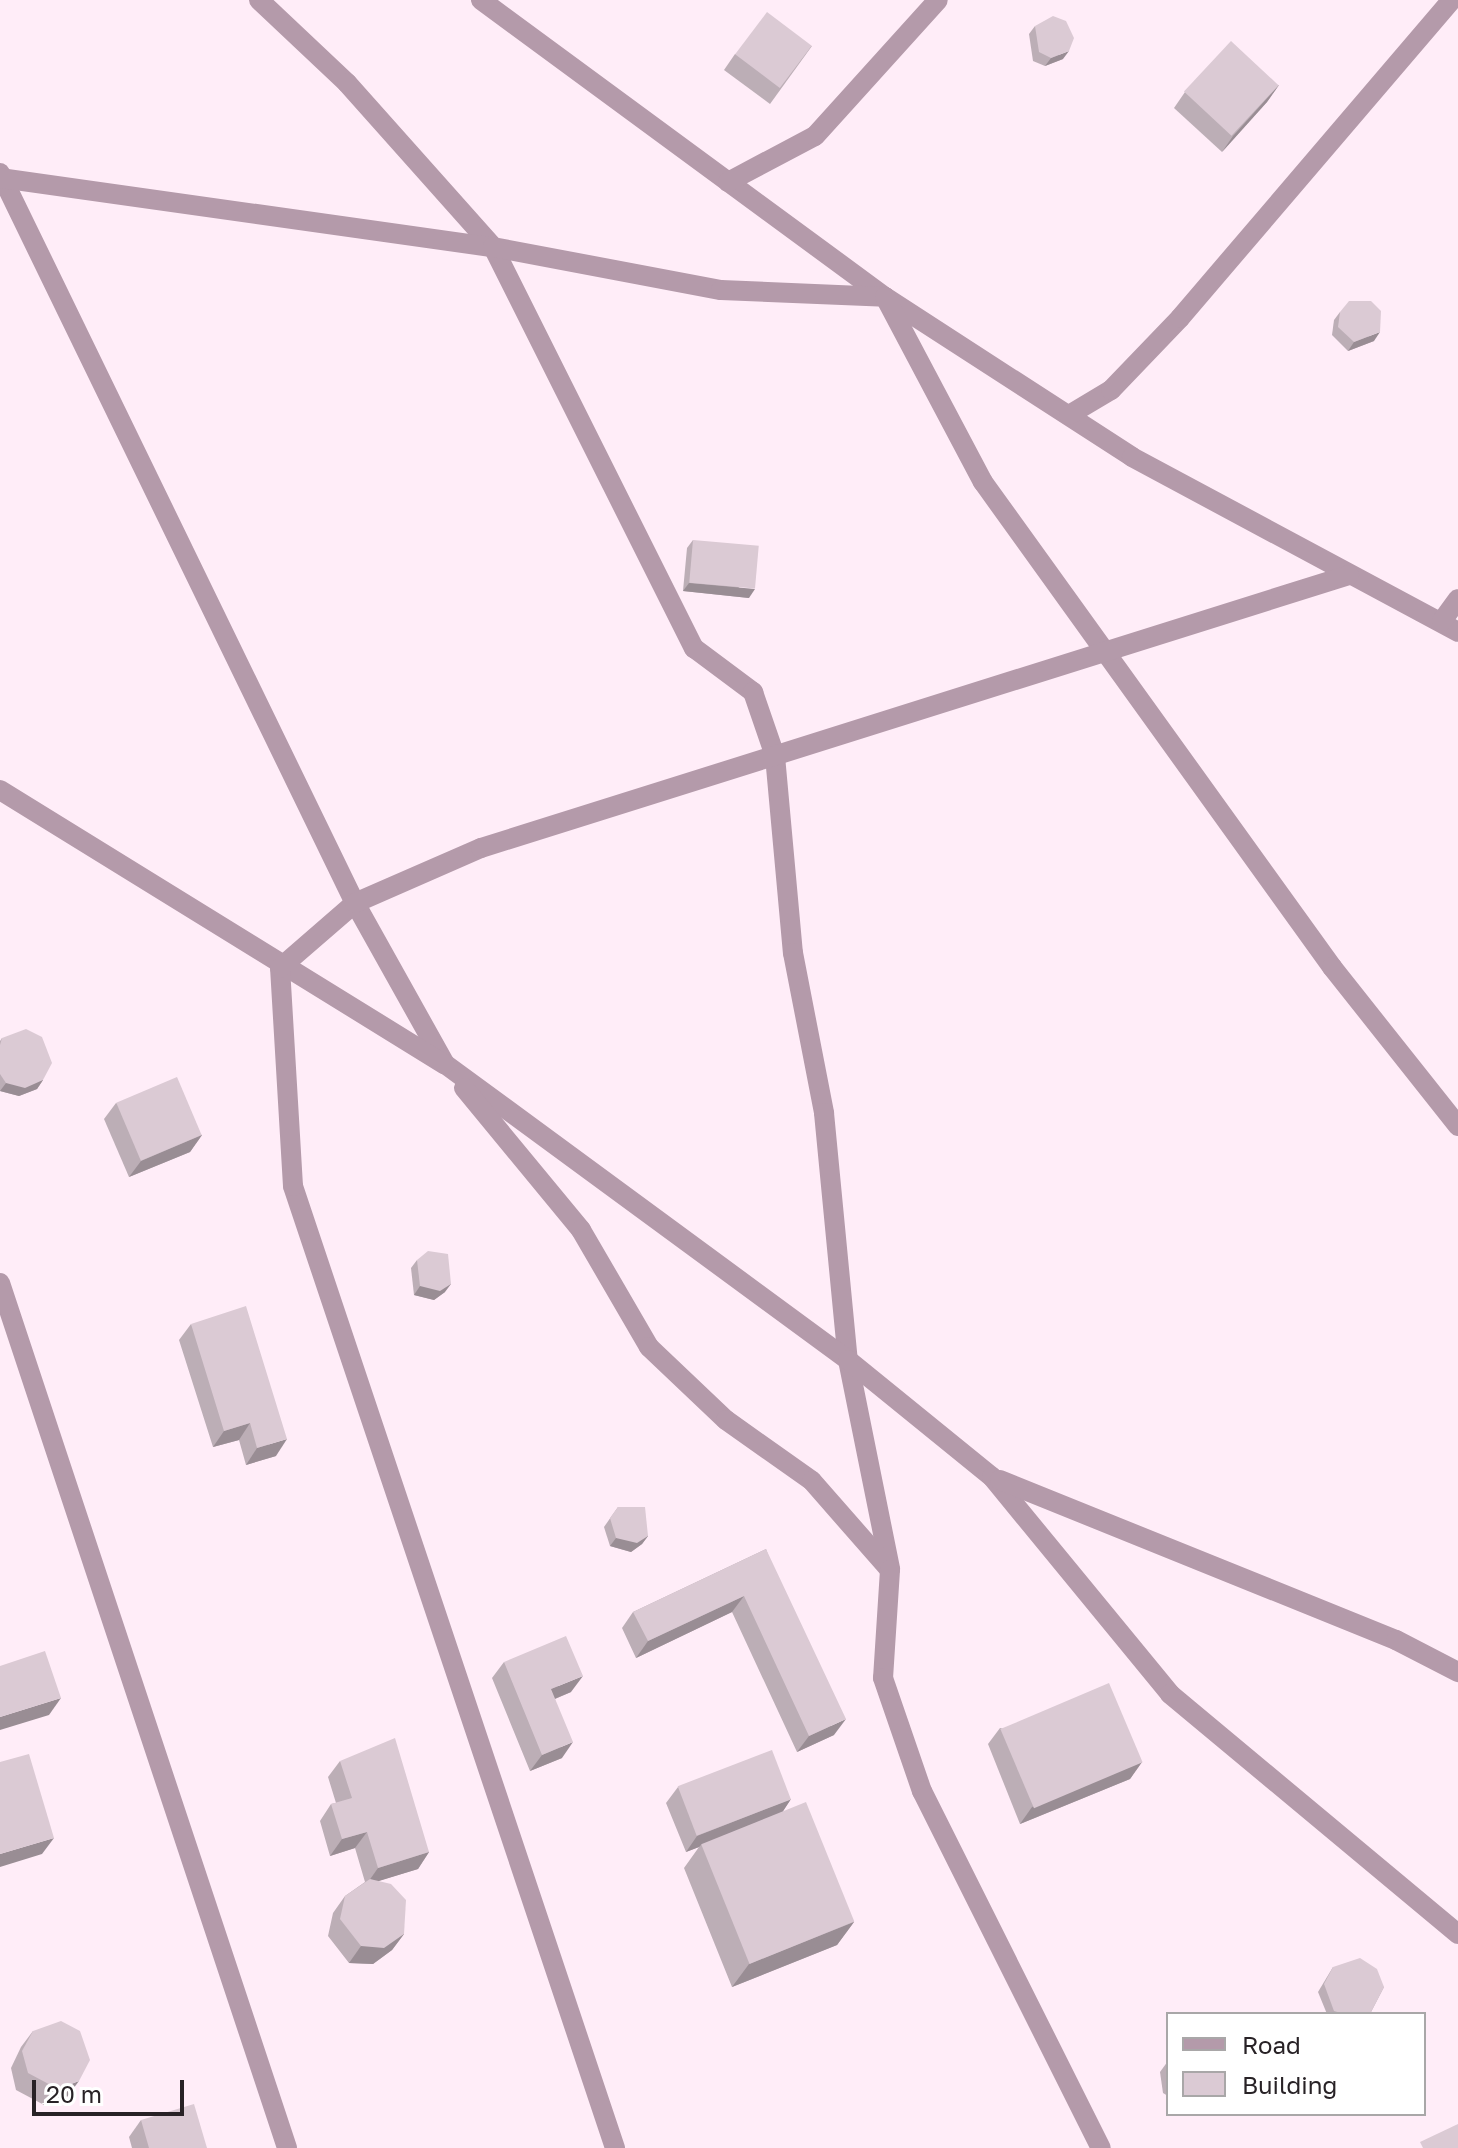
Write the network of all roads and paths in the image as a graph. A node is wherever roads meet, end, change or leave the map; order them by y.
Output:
1 (259, 0) edge
2 (481, 0) edge
3 (938, 0) edge
4 (1452, 0) edge
5 (1, 177) edge
6 (728, 182) junction
7 (493, 247) junction
8 (885, 297) junction
9 (1069, 415) junction
10 (1349, 575) junction
11 (1458, 599) edge
12 (1450, 627) edge
13 (1106, 652) junction
14 (775, 756) junction
15 (0, 790) edge
16 (355, 903) junction
17 (280, 968) junction
18 (445, 1064) junction
19 (1458, 1126) edge
20 (0, 1283) edge
21 (848, 1360) junction
22 (992, 1477) junction
23 (890, 1570) junction
24 (1458, 1672) edge
25 (1458, 1934) edge
26 (287, 2148) edge
27 (615, 2148) edge
28 (1101, 2148) edge

1 - 7 street
2 - 6 street
3 - 6 street
4 - 9 street
5 - 7 street
5 - 16 street
6 - 8 street
7 - 8 street
7 - 14 street
8 - 9 street
8 - 13 street
9 - 10 street
10 - 12 street
10 - 13 street
11 - 12 street
13 - 14 street
13 - 19 street
14 - 16 street
14 - 21 street
15 - 17 street
16 - 17 street
16 - 18 street
17 - 18 street
17 - 27 street
18 - 21 street
18 - 23 street
20 - 26 street
21 - 22 street
21 - 23 street
22 - 24 street
22 - 25 street
23 - 28 street

